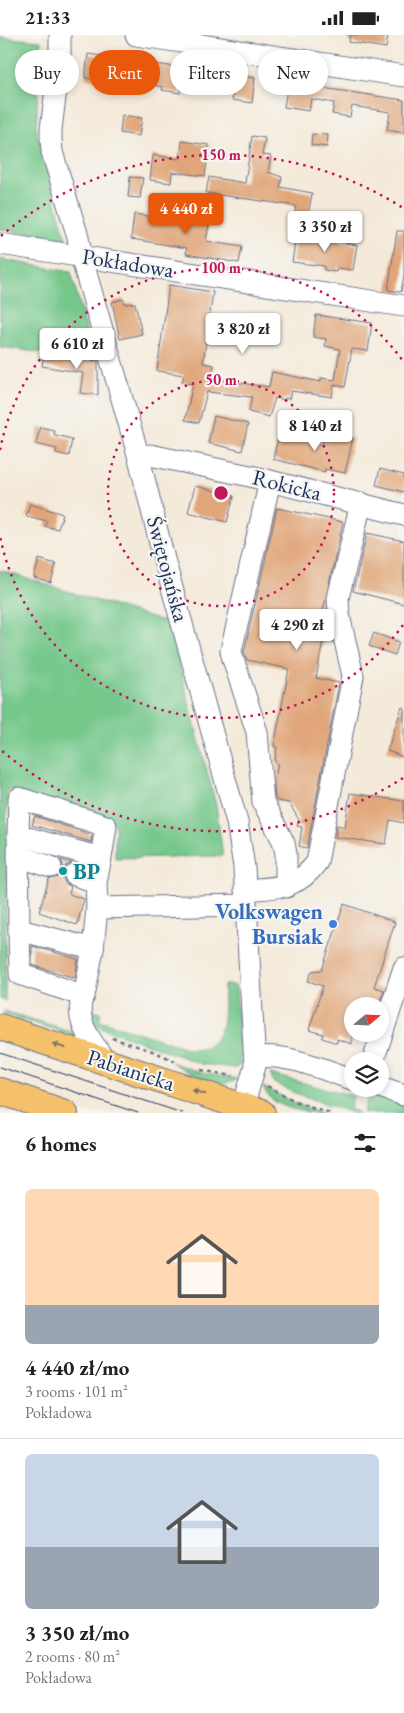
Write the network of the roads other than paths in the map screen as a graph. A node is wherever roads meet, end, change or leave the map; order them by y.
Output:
1 (60, 35) edge
2 (136, 35) edge
3 (404, 76) edge
4 (0, 244) edge
5 (81, 256) junction
6 (404, 306) edge
7 (139, 458) junction
8 (270, 481) junction
9 (361, 503) junction
10 (404, 515) edge
11 (18, 846) junction
12 (102, 858) junction
13 (50, 867) dead end
14 (75, 875) dead end
15 (96, 882) junction
16 (286, 887) junction
17 (246, 897) junction
18 (98, 908) junction
19 (19, 930) junction
20 (93, 949) junction
21 (404, 968) edge
22 (82, 995) junction
23 (2, 1028) edge
24 (376, 1052) edge
25 (254, 1057) junction
26 (105, 1062) junction
27 (344, 1077) edge
28 (389, 1090) edge
29 (0, 1091) edge
30 (404, 1095) edge
31 (252, 1110) edge
32 (62, 1112) edge

1 - 5 street, Świętojańska
2 - 3 street
4 - 5 street, Pokładowa
5 - 6 street, Pokładowa
5 - 7 street, Świętojańska
7 - 8 street, Rokicka
7 - 17 street, Świętojańska
8 - 9 street, Rokicka
8 - 16 street
9 - 10 street, Rokicka
9 - 16 street
11 - 12 street
11 - 12 street
11 - 13 street
11 - 19 street
12 - 15 street
14 - 15 street
15 - 18 street
16 - 17 street
17 - 18 street
17 - 25 street, Świętojańska
18 - 20 street
19 - 20 street
19 - 22 street
20 - 22 street
21 - 24 street
22 - 26 street
26 -> 23 main road, Pabianicka
25 - 27 street
25 - 31 street, Świętojańska
31 -> 26 main road, Pabianicka
28 - 30 street
29 - 32 main road

